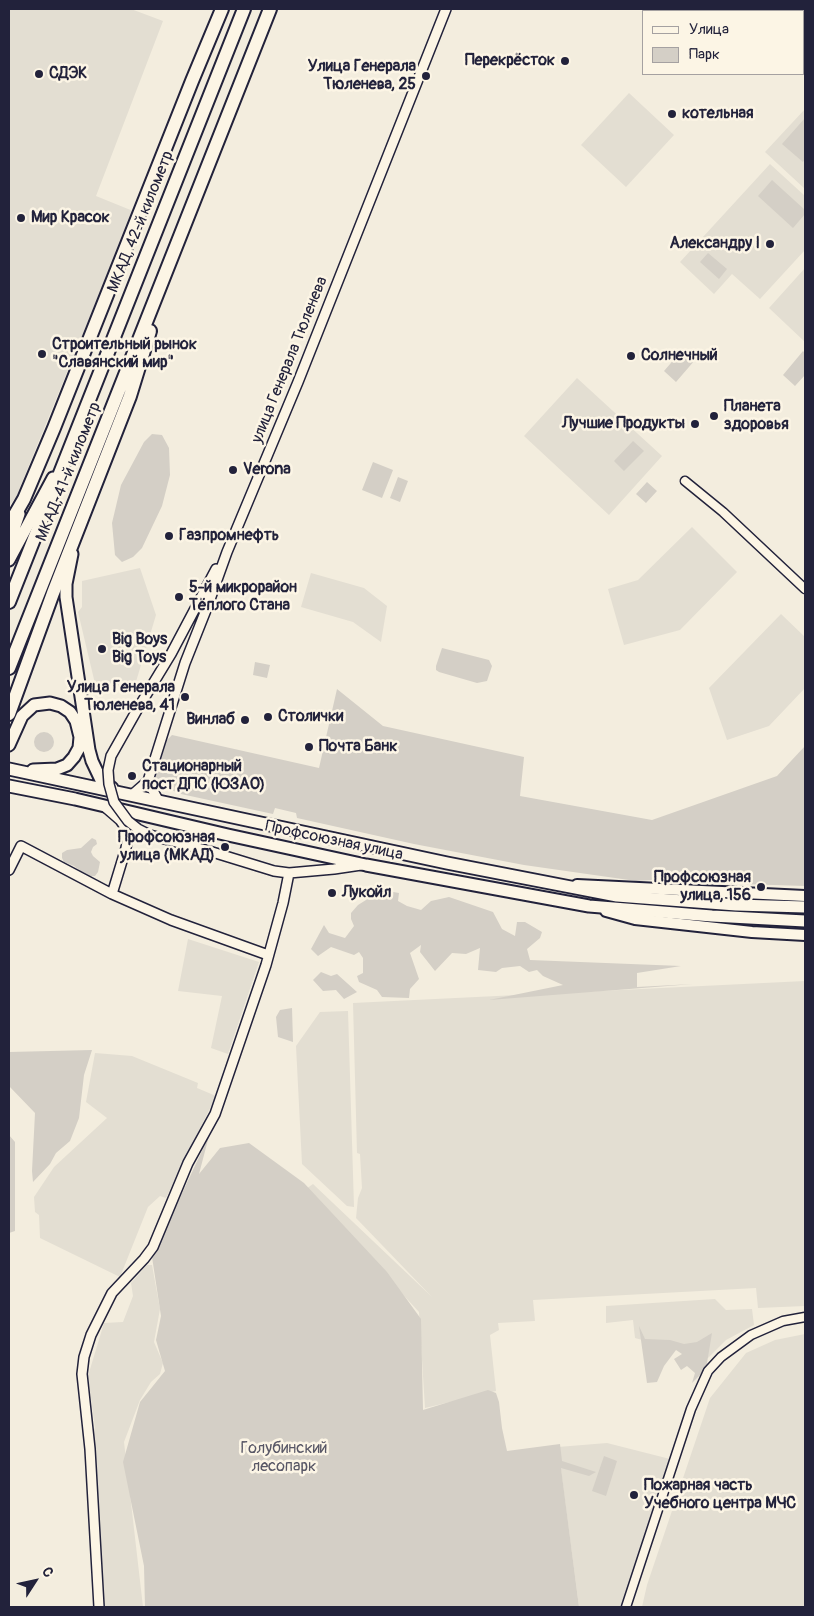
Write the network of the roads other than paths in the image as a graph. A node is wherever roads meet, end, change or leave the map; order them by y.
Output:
1 (222, 9) edge
2 (244, 9) edge
3 (270, 9) edge
4 (446, 9) edge
5 (160, 287) junction
6 (70, 448) junction
7 (685, 481) dead end
8 (24, 498) junction
9 (9, 525) edge
10 (76, 533) junction
11 (9, 543) edge
12 (227, 552) junction
13 (9, 560) edge
14 (805, 589) edge
15 (9, 602) edge
16 (9, 668) edge
17 (11, 724) edge
18 (9, 745) edge
19 (13, 770) edge
20 (148, 781) junction
21 (9, 786) edge
22 (127, 794) junction
23 (158, 800) junction
24 (104, 807) junction
25 (366, 864) junction
26 (9, 870) edge
27 (289, 873) junction
28 (550, 884) junction
29 (112, 894) junction
30 (805, 896) edge
31 (588, 906) junction
32 (805, 907) edge
33 (805, 921) edge
34 (805, 935) edge
35 (268, 955) junction
36 (805, 1317) edge
37 (100, 1607) edge
38 (626, 1607) edge

1 - 8 highway
2 - 6 highway, МКАД, 42-й километр
3 - 5 highway
4 - 12 street, улица Генерала Тюленева
5 - 10 highway
5 - 16 highway, МКАД, 41-й километр
6 - 13 main road
6 - 15 highway, МКАД, 41-й километр
7 - 14 street
8 - 9 highway
8 - 11 main road
10 - 17 highway
10 - 22 main road
12 - 20 street, улица Генерала Тюленева
12 - 27 street, bridge
17 - 18 main road
17 - 19 main road
19 - 22 main road, Профсоюзная улица
20 - 22 street
20 - 23 street
21 - 24 main road, Профсоюзная улица
22 - 23 main road, Профсоюзная улица
23 - 28 main road, Профсоюзная улица
24 - 25 main road, Профсоюзная улица
24 - 29 street
25 - 27 street
25 - 31 main road, Профсоюзная улица
26 - 29 street
27 - 35 street
28 - 30 main road, Профсоюзная улица
28 - 32 main road, Профсоюзная улица
29 - 35 street
31 - 33 main road, Профсоюзная улица
31 - 34 main road, Профсоюзная улица
35 - 37 street
36 - 38 street

